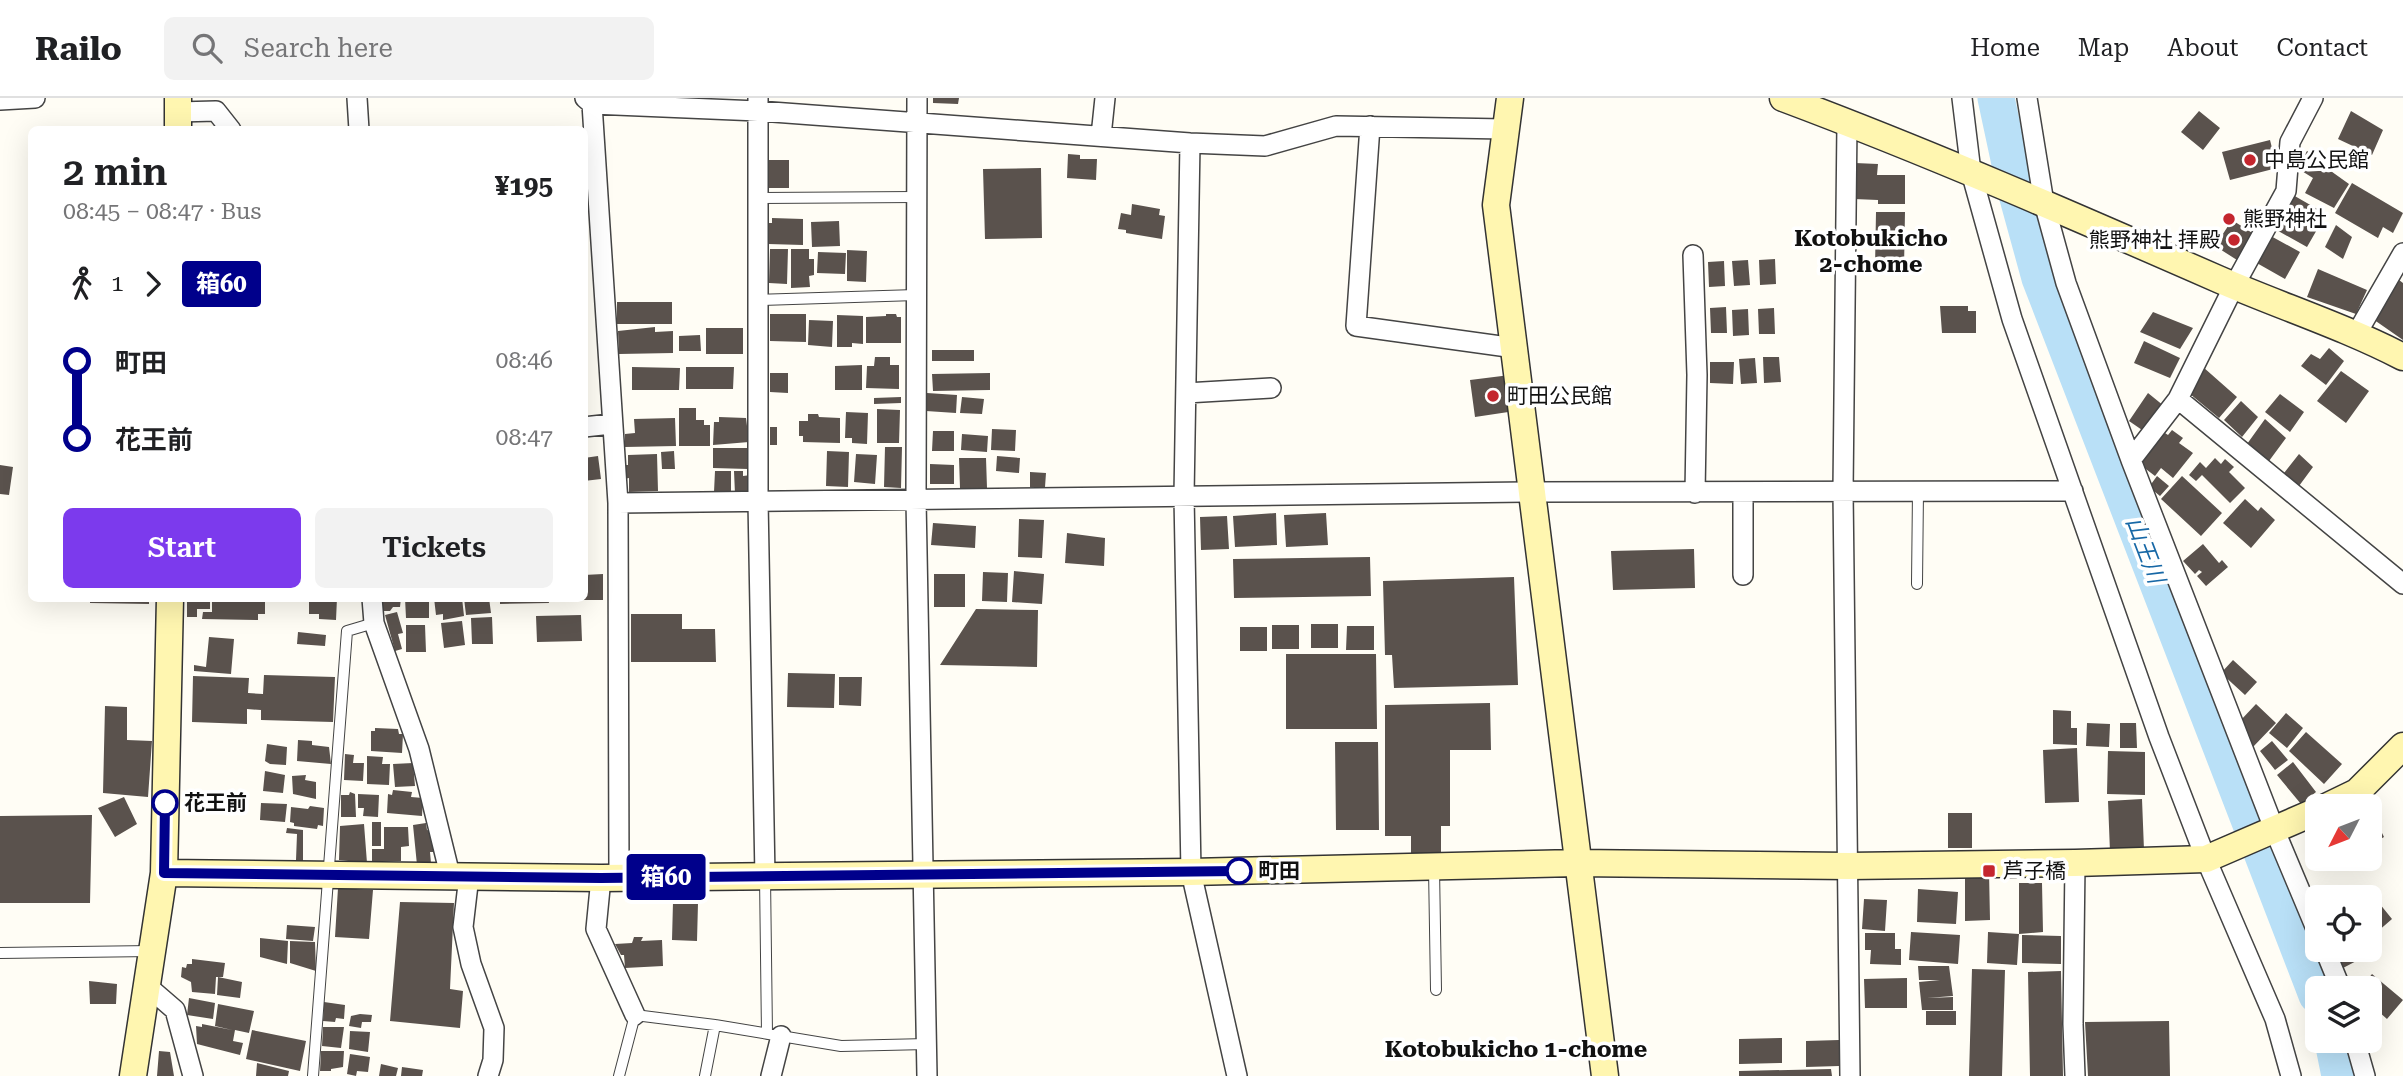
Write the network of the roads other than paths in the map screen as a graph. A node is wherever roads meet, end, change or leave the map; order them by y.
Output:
1 (35, 98) edge
2 (357, 98) edge
3 (916, 98) edge
4 (1105, 98) edge
5 (1510, 98) edge
6 (1783, 98) edge
7 (1962, 98) edge
8 (2026, 98) edge
9 (2313, 98) edge
10 (0, 100) edge
11 (589, 101) edge
12 (758, 104) edge
13 (178, 113) edge
14 (917, 121) junction
15 (1847, 123) junction
16 (229, 126) edge
17 (359, 126) edge
18 (1370, 126) junction
19 (1505, 129) junction
20 (1101, 136) junction
21 (1191, 143) junction
22 (1971, 172) junction
23 (916, 197) junction
24 (758, 198) junction
25 (2044, 203) junction
26 (2403, 253) edge
27 (1693, 255) dead end
28 (2234, 286) junction
29 (916, 295) junction
30 (758, 300) junction
31 (2357, 333) junction
32 (1515, 348) junction
33 (2403, 357) edge
34 (1271, 388) dead end
35 (1186, 393) junction
36 (2178, 399) junction
37 (611, 424) junction
38 (588, 426) edge
39 (2131, 460) junction
40 (1843, 491) junction
41 (1918, 491) junction
42 (2073, 491) junction
43 (1532, 492) junction
44 (1695, 493) junction
45 (1743, 493) junction
46 (1184, 496) junction
47 (758, 500) junction
48 (916, 500) junction
49 (618, 503) junction
50 (1743, 575) dead end
51 (1917, 584) dead end
52 (2403, 584) edge
53 (170, 602) edge
54 (373, 602) edge
55 (374, 623) junction
56 (2403, 746) edge
57 (2353, 794) edge
58 (2305, 817) edge
59 (2275, 831) junction
60 (2206, 859) junction
61 (1576, 863) junction
62 (2075, 863) junction
63 (1849, 866) junction
64 (1434, 867) junction
65 (1191, 872) junction
66 (164, 873) junction
67 (924, 874) junction
68 (330, 876) junction
69 (460, 876) junction
70 (765, 877) junction
71 (610, 878) junction
72 (2305, 902) edge
73 (152, 951) junction
74 (0, 953) edge
75 (146, 985) junction
76 (1436, 990) dead end
77 (635, 1015) junction
78 (715, 1025) junction
79 (774, 1035) junction
80 (927, 1044) junction
81 (2358, 1053) edge
82 (133, 1076) edge
83 (193, 1076) edge
84 (313, 1076) edge
85 (488, 1076) edge
86 (619, 1076) edge
87 (705, 1076) edge
88 (771, 1076) edge
89 (927, 1076) edge
90 (1237, 1076) edge
91 (1605, 1076) edge
92 (1850, 1076) edge
93 (2075, 1076) edge
94 (2291, 1076) edge
95 (2365, 1076) edge

1 - 10 street
2 - 17 street
3 - 14 street
4 - 20 street
5 - 19 street
6 - 15 street
7 - 22 street
8 - 25 street
9 - 28 street
11 - 12 street
11 - 37 street
12 - 14 street
12 - 24 street
13 - 16 street
14 - 20 street
14 - 23 street
15 - 22 street
15 - 40 street
18 - 19 street
18 - 21 street
18 - 32 street
19 - 32 street
20 - 21 street
21 - 35 street
22 - 25 street
22 - 42 street
23 - 24 lane
23 - 29 street
24 - 30 street
25 - 28 street
25 - 39 street
26 - 31 street
27 - 44 street
28 - 31 street
28 - 36 street
29 - 30 lane
29 - 48 street
30 - 47 street
31 - 33 street
32 - 43 street
34 - 35 street
35 - 46 street
36 - 39 street
36 - 52 street
37 - 38 street
37 - 49 street
39 - 59 street
40 - 41 street
40 - 45 street
40 - 63 street
41 - 42 street
41 - 51 lane
42 - 60 street
43 - 44 street
43 - 46 street
43 - 61 street
44 - 45 street
45 - 50 street
46 - 48 street
46 - 65 street
47 - 48 street
47 - 49 street
47 - 70 street
48 - 67 street
49 - 71 street
53 - 66 street
54 - 55 street
55 - 68 lane
55 - 69 street
56 - 57 street
58 - 59 street
59 - 60 street
59 - 72 street
60 - 62 street
60 - 94 street
61 - 63 street
61 - 64 street
61 - 91 street
62 - 63 street
62 - 93 street
63 - 92 street
64 - 65 street
64 - 76 lane
65 - 67 street
65 - 90 street
66 - 68 street
66 - 73 street
67 - 70 street
67 - 80 street
68 - 69 street
68 - 84 lane
69 - 71 street
69 - 85 street
70 - 71 street
70 - 79 lane
71 - 77 street
73 - 74 lane
73 - 75 street
75 - 82 street
75 - 83 street
77 - 78 lane
77 - 86 lane
78 - 79 lane
78 - 87 lane
79 - 80 lane
79 - 88 street
80 - 89 street
81 - 95 street

